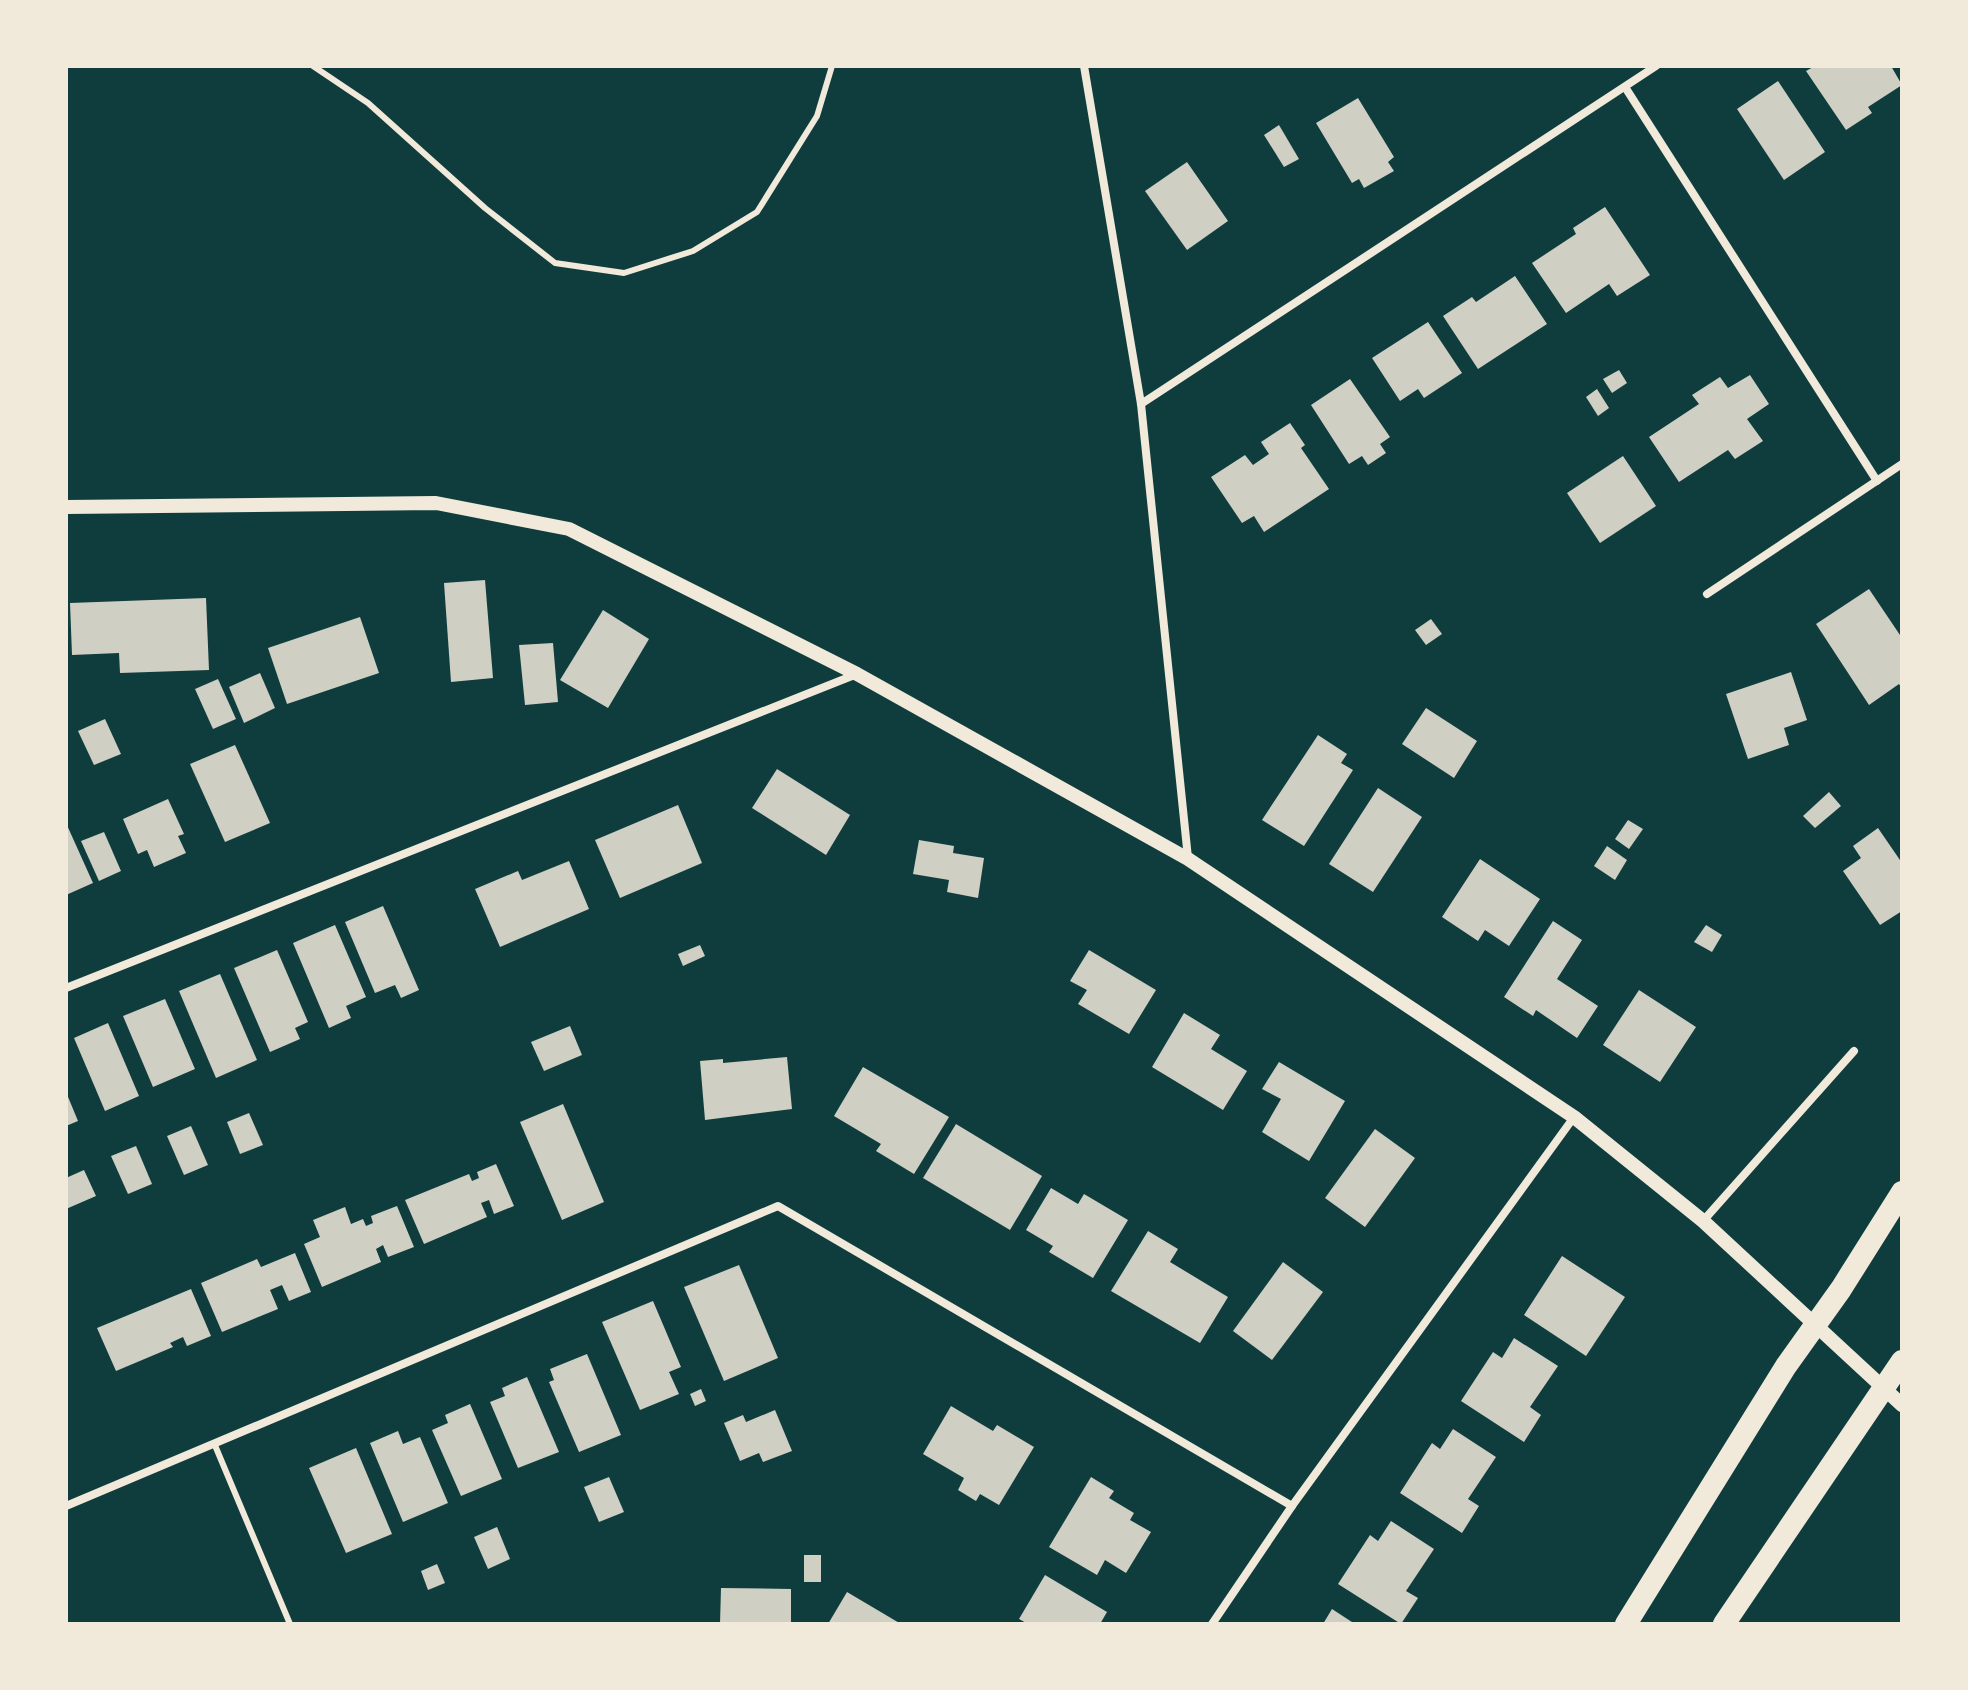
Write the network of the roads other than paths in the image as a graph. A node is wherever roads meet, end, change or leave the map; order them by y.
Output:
1 (313, 66) edge
2 (832, 66) edge
3 (1084, 66) edge
4 (1656, 66) edge
5 (1625, 87) junction
6 (1141, 404) junction
7 (1902, 464) edge
8 (1877, 481) junction
9 (66, 507) edge
10 (1707, 594) dead end
11 (857, 674) junction
12 (1188, 859) junction
13 (66, 988) edge
14 (1854, 1051) dead end
15 (1574, 1117) junction
16 (1902, 1192) edge
17 (1703, 1221) junction
18 (1814, 1325) junction
19 (1902, 1361) edge
20 (1882, 1388) junction
21 (1902, 1405) edge
22 (214, 1443) junction
23 (66, 1506) edge
24 (1292, 1506) junction
25 (290, 1624) edge
26 (1212, 1624) edge
27 (1626, 1624) edge
28 (1724, 1624) edge

1 - 2 lane
3 - 6 street
4 - 5 street
5 - 6 street
5 - 8 street
6 - 12 street
7 - 8 street
8 - 10 street
9 - 11 street
11 - 12 street
11 - 13 street
12 - 15 street
14 - 17 street
15 - 17 street
15 - 24 street
16 - 18 highway
17 - 18 street
18 - 20 street
18 - 27 highway
19 - 20 highway
20 - 21 street
20 - 28 highway
22 - 23 street
22 - 24 street
22 - 25 lane
24 - 26 street

